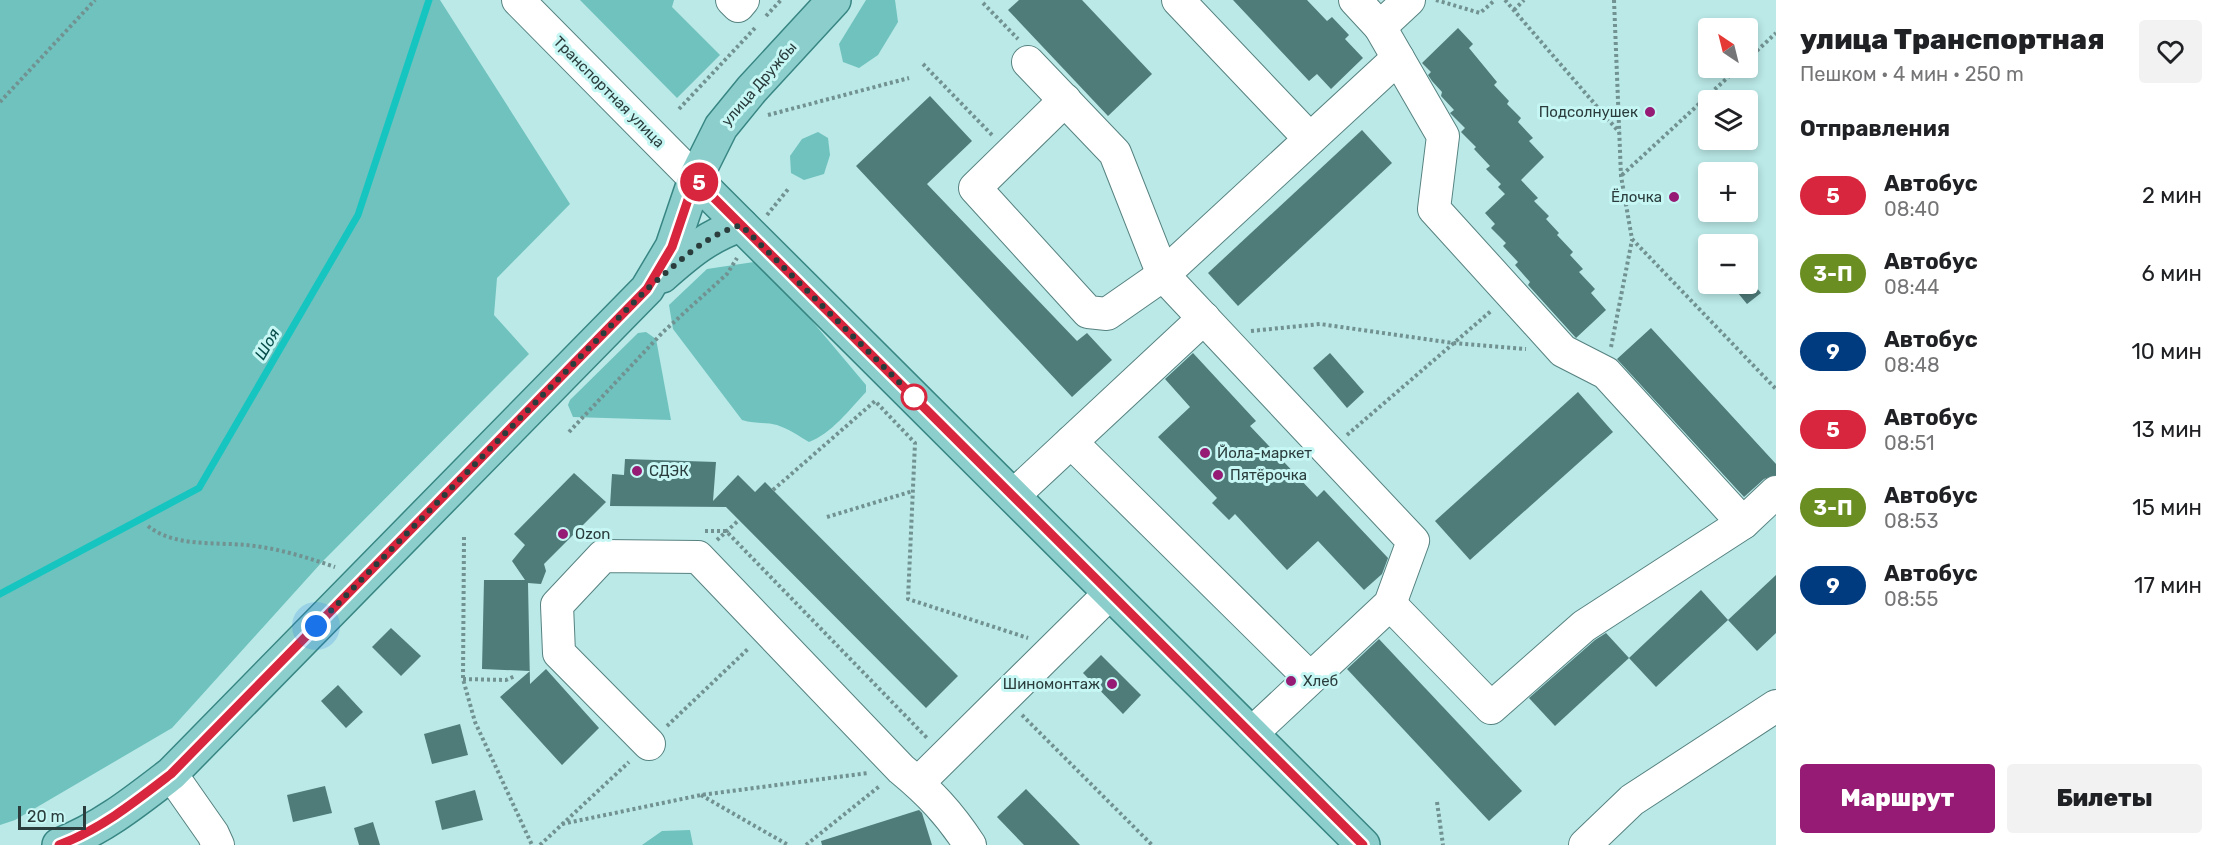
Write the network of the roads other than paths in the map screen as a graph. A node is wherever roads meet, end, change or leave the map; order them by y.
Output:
1 (518, 0) edge
2 (732, 0) edge
3 (834, 0) edge
4 (1178, 0) edge
5 (1355, 0) edge
6 (1409, 0) edge
7 (755, 14) edge
8 (1380, 27) junction
9 (1398, 58) junction
10 (1028, 62) road end
11 (1065, 100) junction
12 (1310, 139) junction
13 (695, 179) junction
14 (746, 230) junction
15 (1163, 275) junction
16 (647, 289) junction
17 (1211, 326) junction
18 (1071, 442) junction
19 (1776, 492) edge
20 (1013, 496) junction
21 (1743, 523) junction
22 (1110, 593) junction
23 (1390, 604) junction
24 (1310, 678) junction
25 (1776, 706) edge
26 (1251, 734) junction
27 (649, 744) dead end
28 (171, 774) junction
29 (910, 776) junction
30 (1589, 843) edge
31 (59, 845) edge
32 (218, 845) edge
33 (970, 845) edge
34 (1363, 845) edge

1 - 13 street, Транспортная улица
2 - 7 street
3 - 13 main road, улица Дружбы
4 - 12 street
5 - 8 street
6 - 8 street
8 - 9 street
9 - 12 street
9 - 21 street
10 - 11 street
11 - 15 street
11 - 15 street
12 - 15 street
13 - 14 main road, Транспортная улица
13 - 16 main road, улица Дружбы
14 - 16 main road
14 - 20 main road, Транспортная улица
15 - 17 street
16 - 28 main road, улица Дружбы
17 - 18 street
17 - 23 street
18 - 20 street
18 - 24 street
19 - 21 street
20 - 22 main road, Транспортная улица
21 - 23 street
22 - 26 main road, Транспортная улица
22 - 29 street
23 - 24 street
24 - 26 street
25 - 30 street
26 - 34 main road, Транспортная улица
27 - 29 street
28 - 31 main road, улица Дружбы
28 - 32 street
29 - 33 street

